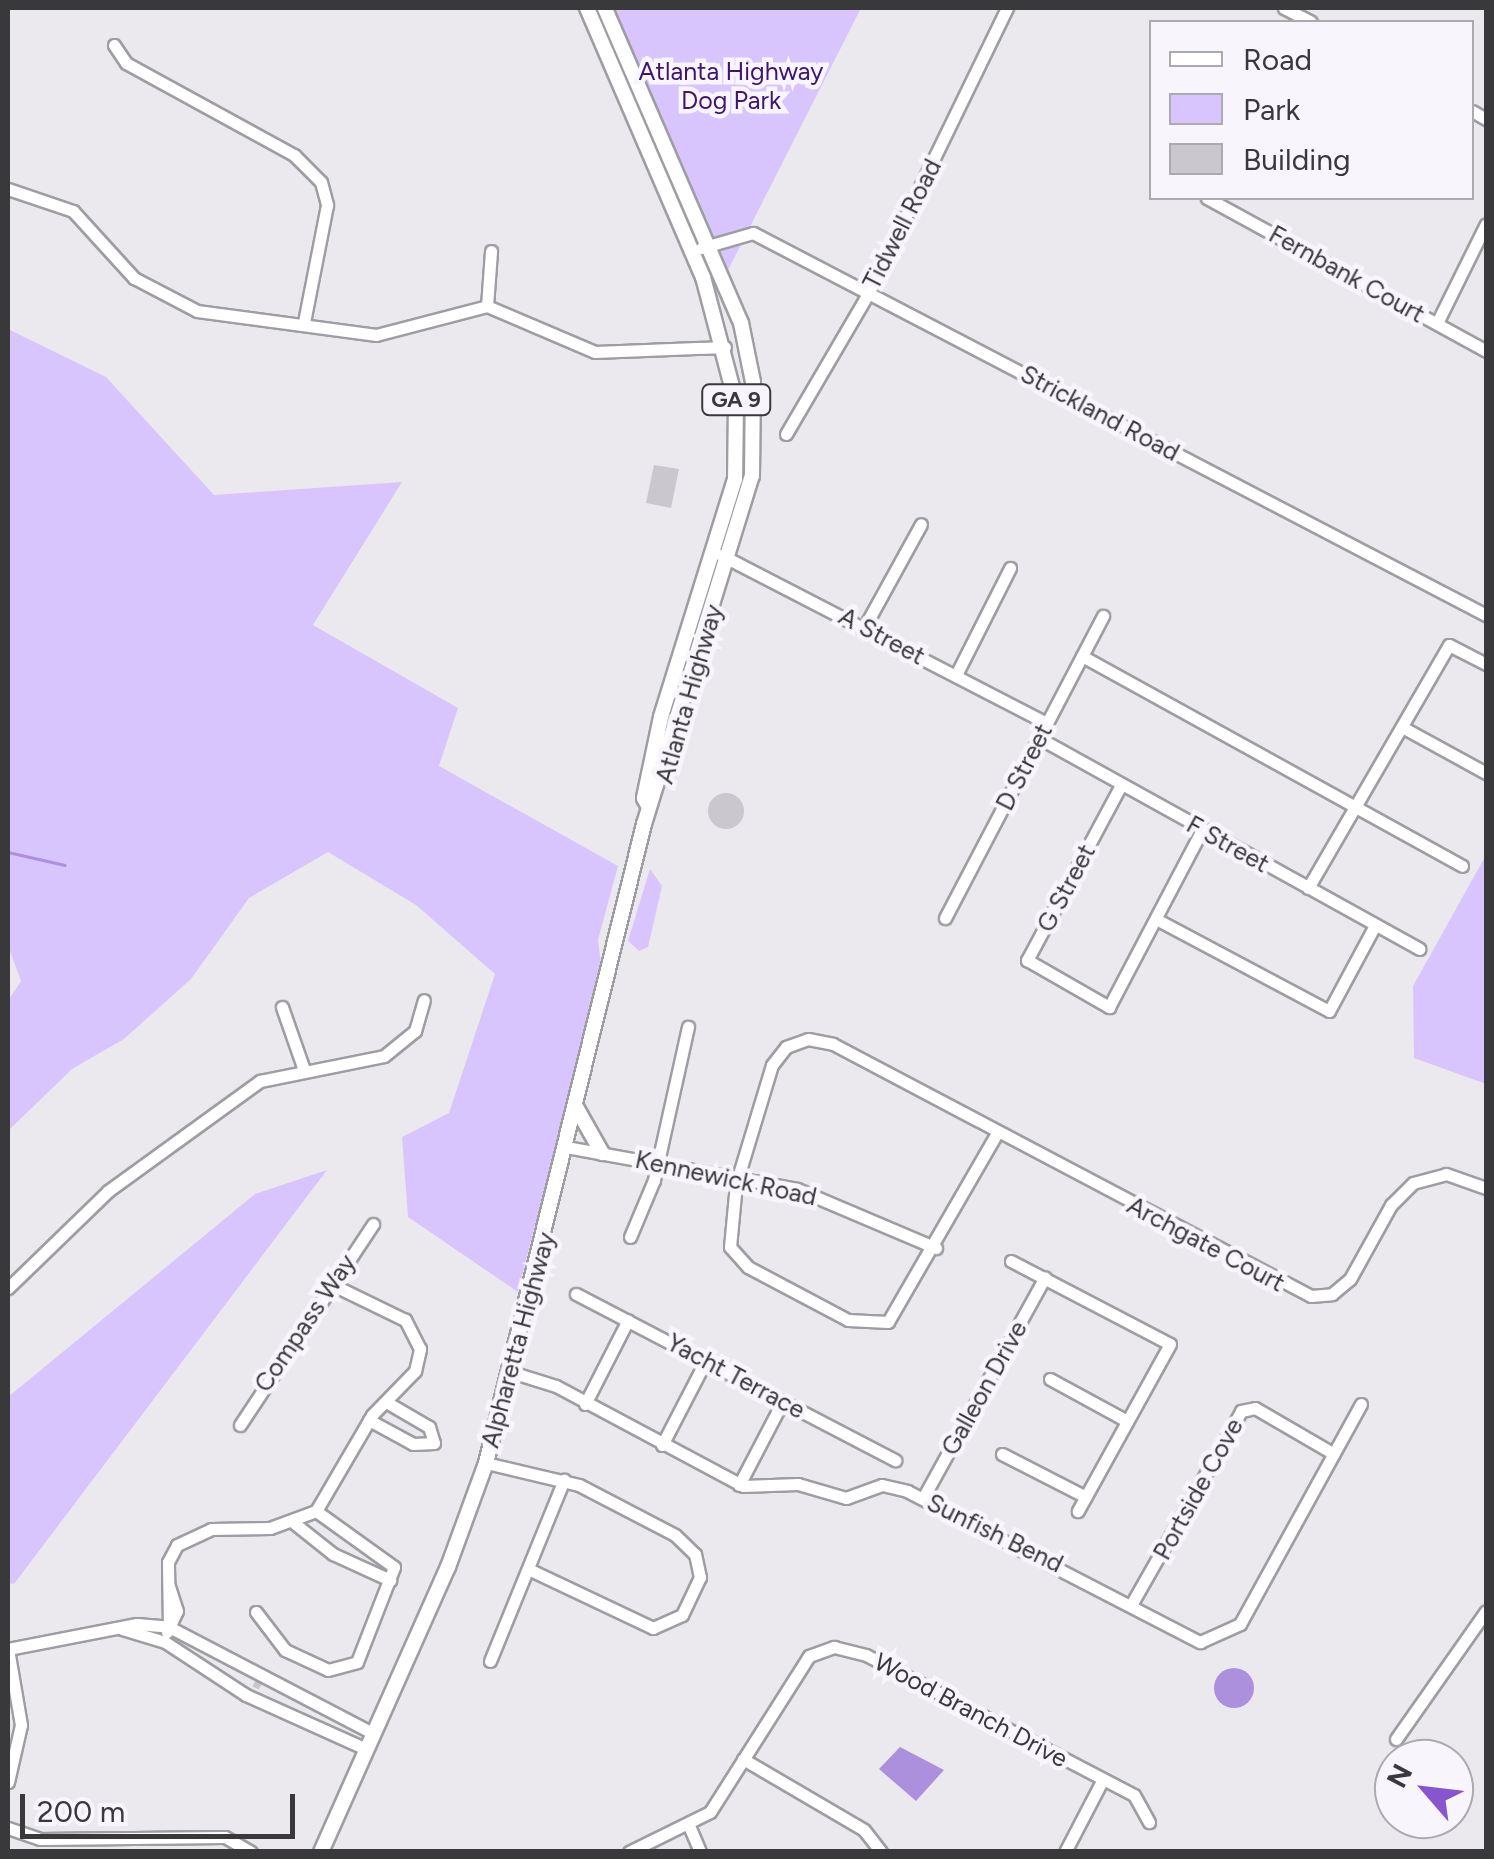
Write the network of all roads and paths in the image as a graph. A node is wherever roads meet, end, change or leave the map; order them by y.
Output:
1 (586, 8) edge
2 (605, 8) edge
3 (1007, 8) edge
4 (1284, 8) edge
5 (1308, 20) edge
6 (114, 45) dead end
7 (8, 189) edge
8 (1211, 200) edge
9 (1486, 224) edge
10 (708, 244) junction
11 (491, 251) dead end
12 (693, 252) junction
13 (869, 292) junction
14 (487, 306) junction
15 (304, 322) junction
16 (1436, 323) junction
17 (725, 347) junction
18 (1486, 352) edge
19 (786, 434) dead end
20 (921, 524) dead end
21 (715, 552) junction
22 (731, 560) junction
23 (1010, 568) dead end
24 (1486, 615) edge
25 (1103, 616) dead end
26 (865, 626) junction
27 (1082, 656) junction
28 (1486, 664) edge
29 (956, 675) junction
30 (1046, 723) junction
31 (1402, 727) junction
32 (1038, 738) junction
33 (1486, 773) edge
34 (1121, 785) junction
35 (649, 807) junction
36 (1354, 808) junction
37 (1202, 830) junction
38 (1462, 866) dead end
39 (1308, 888) junction
40 (946, 918) dead end
41 (1156, 919) junction
42 (1374, 927) junction
43 (1419, 949) dead end
44 (424, 1000) dead end
45 (282, 1007) dead end
46 (688, 1027) dead end
47 (304, 1067) junction
48 (576, 1106) junction
49 (997, 1133) junction
50 (566, 1147) junction
51 (602, 1153) junction
52 (658, 1165) junction
53 (736, 1184) junction
54 (1486, 1188) edge
55 (373, 1224) dead end
56 (630, 1236) dead end
57 (936, 1248) junction
58 (1011, 1261) dead end
59 (1044, 1277) junction
60 (333, 1286) junction
61 (8, 1288) edge
62 (576, 1294) dead end
63 (628, 1320) junction
64 (706, 1360) junction
65 (511, 1372) junction
66 (1050, 1379) dead end
67 (784, 1401) junction
68 (386, 1402) junction
69 (585, 1404) junction
70 (1361, 1404) dead end
71 (368, 1420) junction
72 (1127, 1421) junction
73 (240, 1425) dead end
74 (662, 1445) junction
75 (1002, 1454) dead end
76 (1334, 1454) junction
77 (895, 1460) dead end
78 (486, 1462) junction
79 (564, 1480) junction
80 (739, 1485) junction
81 (1086, 1497) junction
82 (924, 1498) junction
83 (316, 1511) junction
84 (1078, 1511) dead end
85 (294, 1523) junction
86 (528, 1569) junction
87 (390, 1580) junction
88 (1131, 1605) junction
89 (256, 1612) dead end
90 (1486, 1612) edge
91 (169, 1626) junction
92 (122, 1629) junction
93 (164, 1642) junction
94 (8, 1649) edge
95 (490, 1661) dead end
96 (238, 1666) junction
97 (229, 1681) junction
98 (263, 1684) junction
99 (371, 1732) junction
100 (1396, 1739) dead end
101 (364, 1748) junction
102 (743, 1759) junction
103 (1103, 1779) junction
104 (8, 1782) edge
105 (1149, 1822) dead end
106 (8, 1828) edge
107 (690, 1828) junction
108 (251, 1852) edge
109 (321, 1852) edge
110 (628, 1852) edge
111 (700, 1852) edge
112 (882, 1852) edge
113 (1065, 1852) edge

1 - 12 main road, Atlanta Highway / GA 9
2 - 10 main road, Atlanta Highway / GA 9
3 - 13 street, Tidwell Road
4 - 5 street
6 - 15 street
7 - 15 street
8 - 16 street, Fernbank Court
9 - 16 street
10 - 12 street, Strickland Road
10 - 13 street, Strickland Road
10 - 22 main road, Atlanta Highway / GA 9
11 - 14 street
12 - 17 main road, Atlanta Highway / GA 9
13 - 19 street, Tidwell Road
13 - 24 street, Strickland Road
14 - 15 street
14 - 17 street
16 - 18 street, Fernbank Court
17 - 21 main road, Atlanta Highway / GA 9
20 - 26 street
21 - 22 street, A Street
21 - 35 main road, Atlanta Highway / GA 9
22 - 26 street, A Street
22 - 35 main road, Atlanta Highway / GA 9
23 - 29 street
25 - 27 street, D Street
26 - 29 street, A Street
27 - 30 street, D Street
27 - 36 street
28 - 31 street
29 - 30 street, A Street
30 - 32 street, D Street
31 - 33 street
31 - 36 street
32 - 34 street, F Street
32 - 40 street, D Street
34 - 37 street, F Street
34 - 41 street, G Street
35 - 48 main road, Alpharetta Highway / GA 9
36 - 38 street
36 - 39 street
37 - 39 street, F Street
37 - 41 street
39 - 42 street, F Street
41 - 42 street
42 - 43 street, F Street
44 - 47 street
45 - 47 street
46 - 52 street
47 - 61 street
48 - 50 main road, Alpharetta Highway / GA 9
48 - 51 main road
49 - 53 street, Archgate Court
49 - 54 street, Archgate Court
49 - 57 street, Archgate Court
50 - 51 street, Kennewick Road
50 - 65 main road, Alpharetta Highway / GA 9
51 - 52 street, Kennewick Road
52 - 53 street, Kennewick Road
52 - 56 street
53 - 57 street, Kennewick Road
53 - 57 street, Archgate Court
55 - 60 street, Compass Way
58 - 59 street
59 - 72 street
59 - 82 street, Galleon Drive
60 - 68 street
60 - 73 street, Compass Way
62 - 63 street, Yacht Terrace
63 - 64 street, Yacht Terrace
63 - 69 street
64 - 67 street, Yacht Terrace
64 - 74 street
65 - 69 street, Sunfish Bend
65 - 78 main road, Alpharetta Highway / GA 9
66 - 72 street
67 - 77 street, Yacht Terrace
67 - 80 street
68 - 71 street
68 - 71 street
69 - 74 street, Sunfish Bend
70 - 76 street, Sunfish Bend
71 - 83 street
72 - 81 street
74 - 80 street, Sunfish Bend
75 - 81 street
76 - 88 street, Sunfish Bend
76 - 88 street, Portside Cove
78 - 79 street
78 - 99 main road, Alpharetta Highway / GA 9
79 - 86 street
79 - 86 street
80 - 82 street, Sunfish Bend
81 - 84 street
82 - 88 street, Sunfish Bend
83 - 85 street
83 - 87 street
85 - 87 street
85 - 91 street
86 - 95 street
87 - 89 street
90 - 100 street
91 - 92 street
91 - 93 street
91 - 96 street
92 - 93 street
92 - 94 street
93 - 97 street
94 - 104 street
96 - 97 street
96 - 98 street
96 - 98 street
97 - 101 street
98 - 99 street
99 - 101 main road, Alpharetta Highway / GA 9
101 - 109 main road, Alpharetta Highway / GA 9
102 - 103 street, Wood Branch Drive
102 - 107 street, Wood Branch Drive
102 - 112 street
103 - 105 street, Wood Branch Drive
103 - 113 street
106 - 108 street
107 - 110 street, Wood Branch Drive
107 - 111 street

